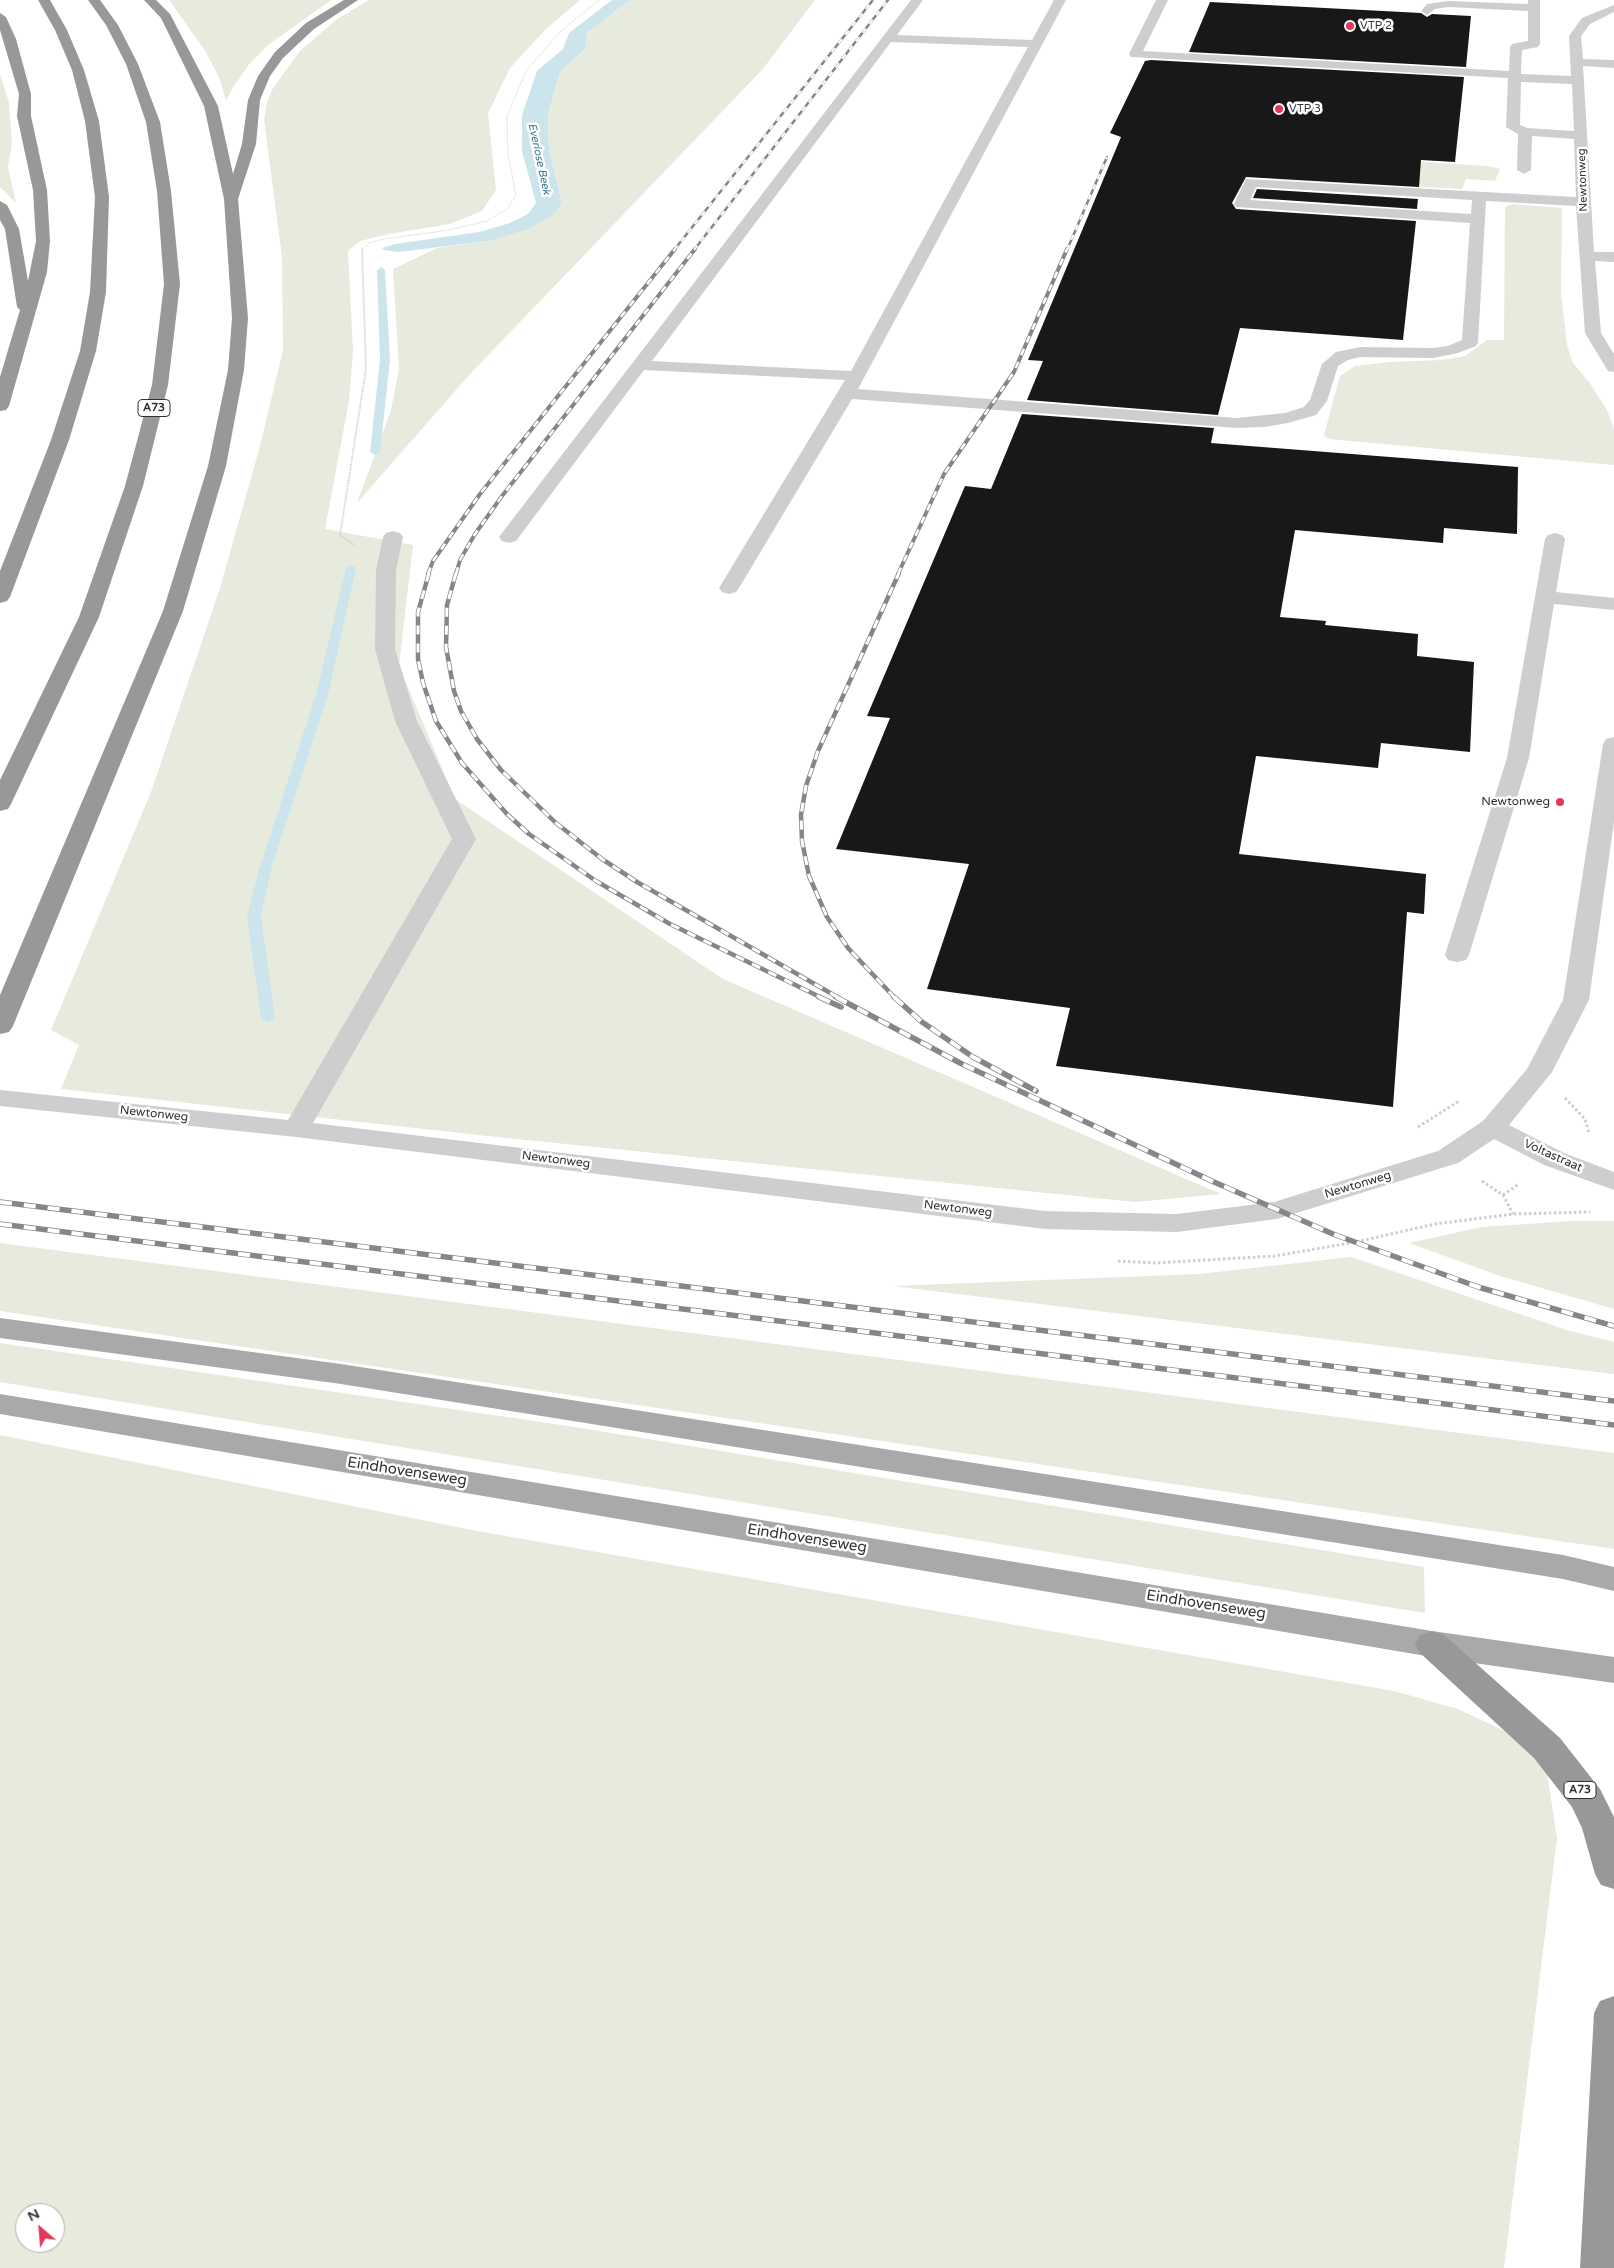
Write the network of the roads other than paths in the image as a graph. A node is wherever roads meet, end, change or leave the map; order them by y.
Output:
1 (44, 0) edge
2 (94, 0) edge
3 (150, 0) edge
4 (352, 0) edge
5 (917, 0) edge
6 (1060, 0) edge
7 (1162, 0) edge
8 (1597, 3) dead end
9 (1534, 4) edge
10 (1614, 7) edge
11 (1427, 11) dead end
12 (0, 17) edge
13 (888, 38) junction
14 (1036, 44) junction
15 (1576, 62) junction
16 (1614, 64) edge
17 (1515, 76) junction
18 (1578, 80) junction
19 (1525, 132) junction
20 (1581, 135) junction
21 (1524, 170) dead end
22 (1479, 196) junction
23 (231, 199) junction
24 (1583, 202) junction
25 (0, 205) edge
26 (1477, 219) junction
27 (1587, 256) junction
28 (1614, 257) edge
29 (27, 316) junction
30 (640, 365) junction
31 (1614, 367) edge
32 (856, 376) junction
33 (848, 393) junction
34 (0, 406) edge
35 (393, 537) dead end
36 (510, 537) dead end
37 (1555, 540) dead end
38 (729, 588) dead end
39 (0, 597) edge
40 (1545, 597) junction
41 (1614, 604) edge
42 (1614, 744) edge
43 (0, 804) edge
44 (1605, 871) edge
45 (1457, 955) dead end
46 (0, 1026) edge
47 (0, 1098) edge
48 (1494, 1127) junction
49 (296, 1129) junction
50 (1614, 1182) edge
51 (0, 1328) edge
52 (0, 1404) edge
53 (1614, 1579) edge
54 (1432, 1644) junction
55 (1614, 1670) edge
56 (1614, 1874) edge
57 (1614, 2013) edge
58 (1602, 2268) edge

1 - 39 highway
2 - 43 highway, A73
3 - 23 highway
4 - 23 highway
5 - 13 street
6 - 14 street
7 - 17 street
8 - 10 street
9 - 11 street
9 - 17 street
10 - 15 street, Newtonweg
12 - 29 highway
13 - 14 street
13 - 30 street
14 - 32 street
15 - 16 street
15 - 18 street, Newtonweg
17 - 18 street
17 - 19 street
18 - 20 street, Newtonweg
19 - 20 street
19 - 21 street
20 - 24 street, Newtonweg
22 - 24 street
22 - 26 street
22 - 26 street
23 - 46 highway
24 - 27 street, Newtonweg
25 - 29 highway
26 - 33 street
27 - 28 street
27 - 31 street, Newtonweg
29 - 34 highway
30 - 32 street
30 - 36 street
32 - 33 street
33 - 38 street
35 - 49 street
37 - 40 street
40 - 41 street
40 - 45 street
42 - 44 street, Newtonweg
44 - 48 street, Newtonweg
47 - 49 street, Newtonweg
48 - 49 street, Newtonweg
48 - 50 street, Voltastraat
51 - 53 main road
52 - 54 main road, Eindhovenseweg
54 - 55 main road, Eindhovenseweg
54 - 56 highway, A73
57 - 58 highway

